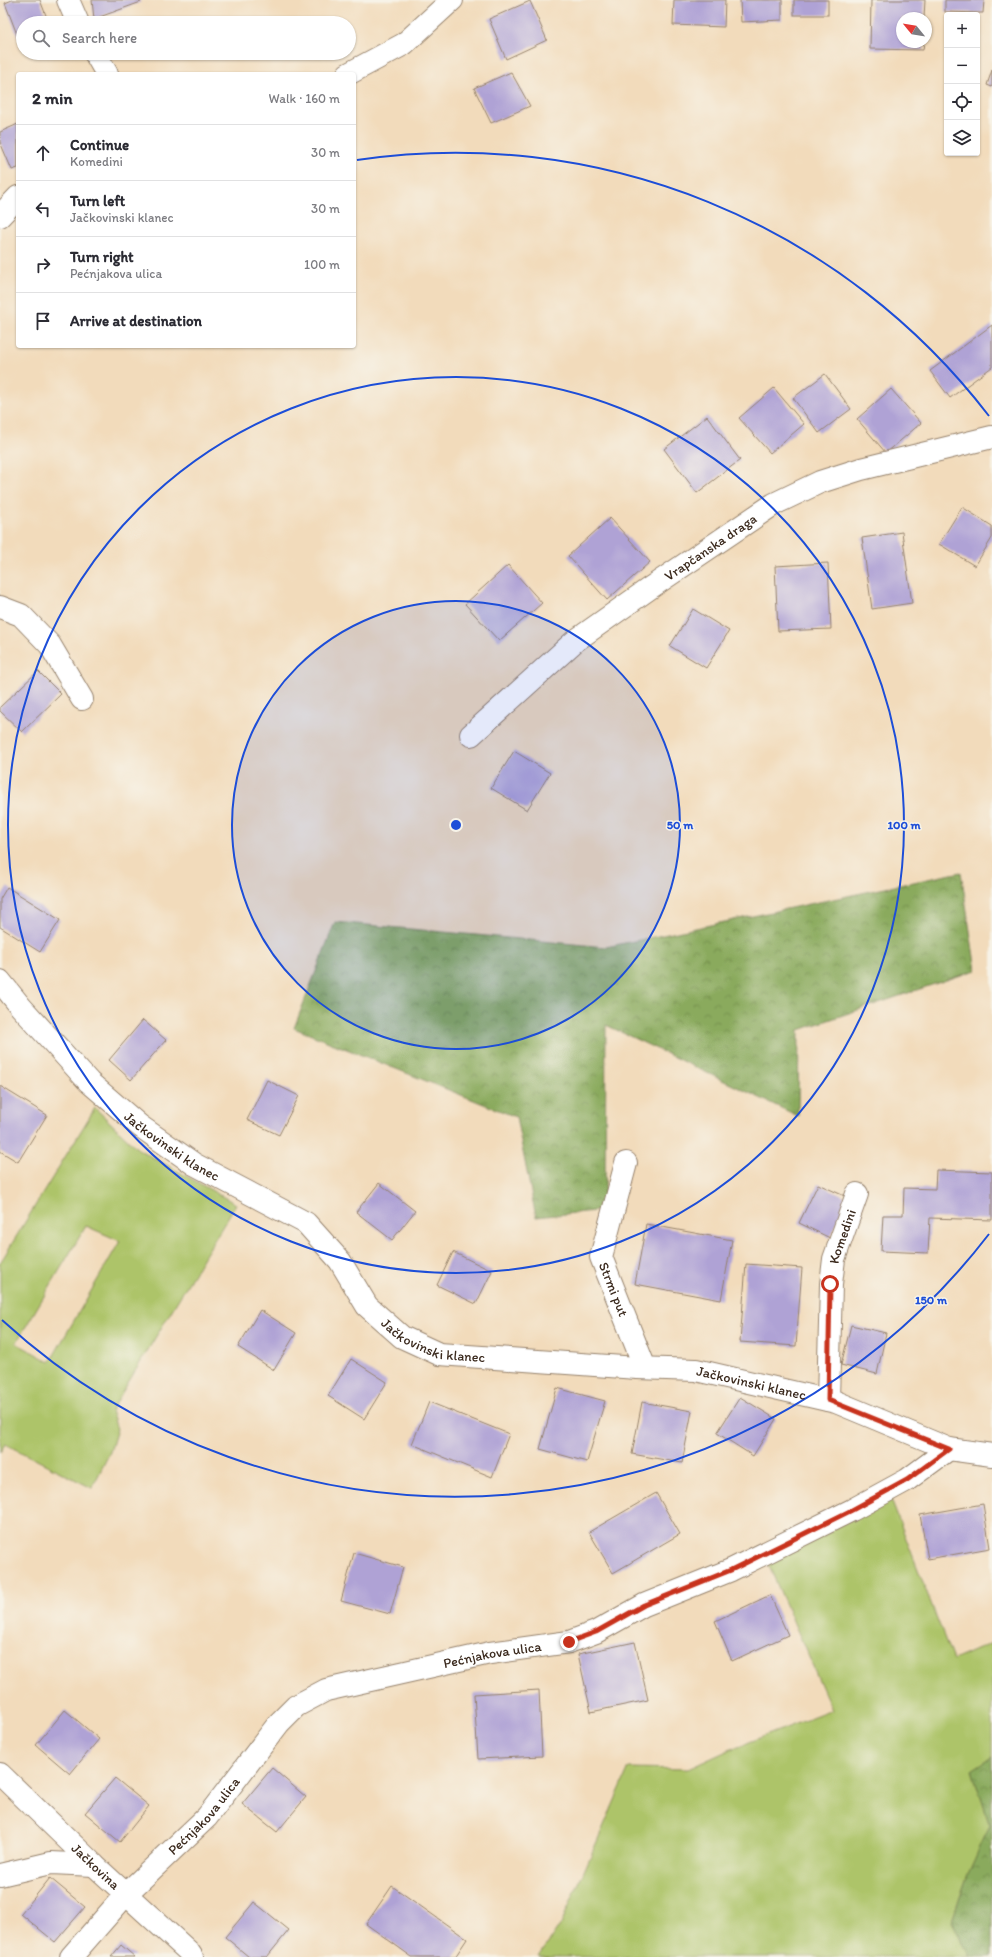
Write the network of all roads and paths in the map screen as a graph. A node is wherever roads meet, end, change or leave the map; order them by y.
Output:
1 (68, 0) edge
2 (452, 0) edge
3 (75, 16) edge
4 (99, 60) edge
5 (106, 72) edge
6 (352, 72) edge
7 (16, 199) edge
8 (0, 216) edge
9 (992, 437) edge
10 (0, 607) edge
11 (82, 698) dead end
12 (471, 735) dead end
13 (0, 982) edge
14 (626, 1163) dead end
15 (857, 1194) dead end
16 (645, 1368) junction
17 (828, 1400) junction
18 (949, 1449) junction
19 (992, 1455) edge
20 (0, 1774) edge
21 (94, 1865) junction
22 (0, 1875) edge
23 (127, 1894) junction
24 (71, 1957) edge
25 (192, 1957) edge

1 - 3 street
2 - 6 street
4 - 5 street
7 - 8 street
9 - 12 street, Vrapčanska draga
10 - 11 street
13 - 16 street, Jačkovinski klanec
14 - 16 street, Strmi put
15 - 17 street, Komedini
16 - 17 street, Jačkovinski klanec
17 - 18 street, Jačkovinski klanec
18 - 19 street, Jačkovinski klanec
18 - 23 street, Pećnjakova ulica
20 - 21 street, Jačkovina
21 - 22 street
21 - 23 street, Jačkovina
23 - 24 street, Pećnjakova ulica
23 - 25 street, Jačkovina

